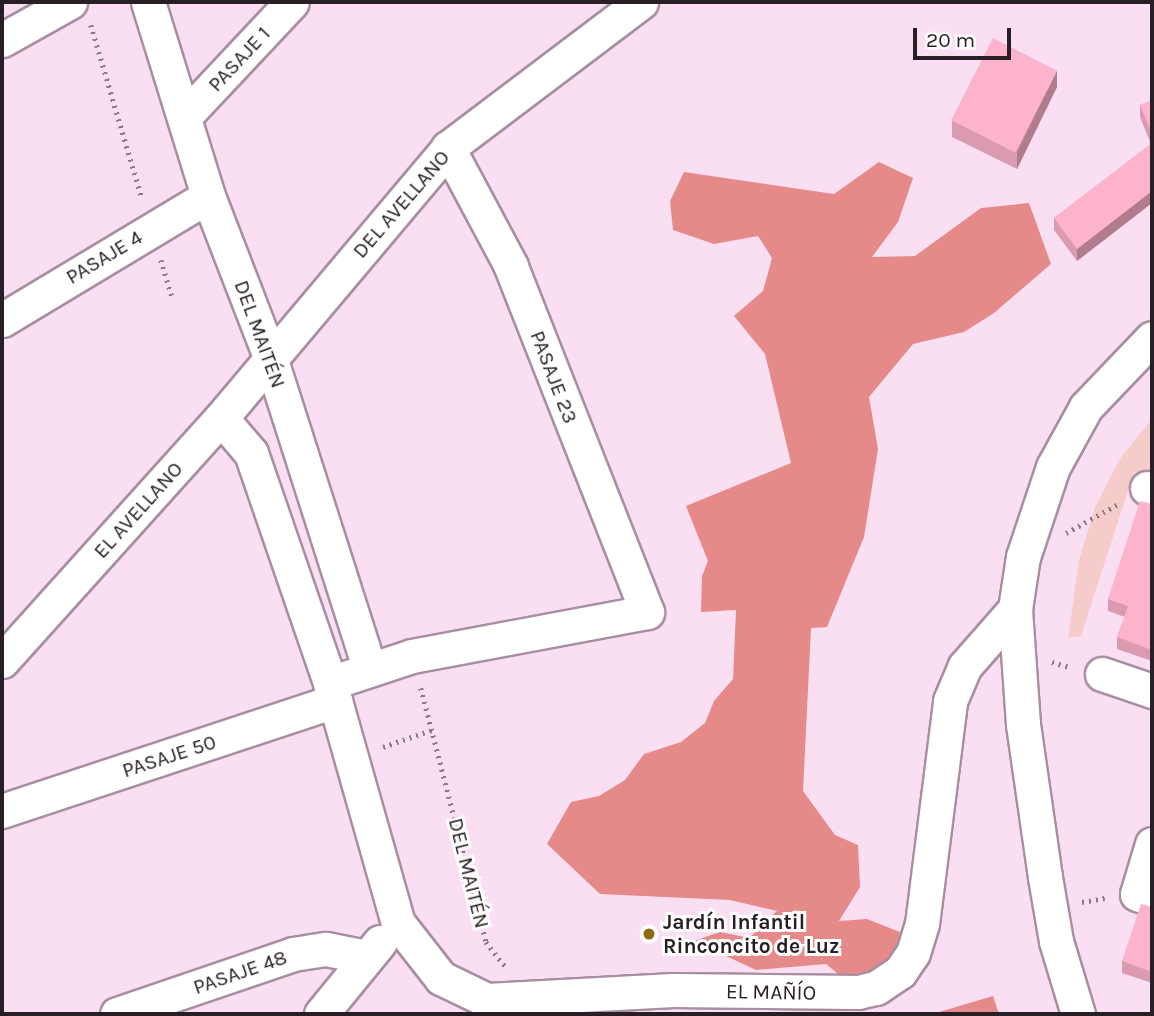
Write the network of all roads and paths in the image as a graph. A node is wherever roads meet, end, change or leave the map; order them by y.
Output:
1 (148, 2) edge
2 (292, 2) edge
3 (79, 8) edge
4 (620, 8) edge
5 (2, 40) edge
6 (185, 116) junction
7 (448, 148) junction
8 (208, 196) junction
9 (151, 229) junction
10 (173, 300) dead end
11 (2, 320) edge
12 (1152, 338) edge
13 (270, 357) junction
14 (222, 418) junction
15 (1150, 489) edge
16 (1023, 557) junction
17 (1015, 609) junction
18 (647, 612) joint
19 (1015, 654) junction
20 (412, 656) junction
21 (2, 661) edge
22 (369, 668) junction
23 (1102, 674) joint
24 (1152, 691) edge
25 (333, 692) junction
26 (432, 730) junction
27 (352, 759) junction
28 (2, 811) edge
29 (1152, 844) edge
30 (1144, 897) edge
31 (1050, 906) junction
32 (398, 923) junction
33 (366, 957) junction
34 (529, 997) junction
35 (117, 1014) edge
36 (321, 1014) edge
37 (1078, 1014) edge

1 - 6 street, DEL MAITÉN
2 - 6 street, PASAJE 1
3 - 5 street
3 - 9 path
4 - 7 street, DEL AVELLANO
6 - 8 street, DEL MAITÉN
7 - 13 street, DEL AVELLANO
7 - 18 street, PASAJE 23
8 - 9 street, PASAJE 4
8 - 13 street, DEL MAITÉN
9 - 10 path
9 - 11 street, PASAJE 4
12 - 16 street
13 - 14 street, EL AVELLANO
13 - 22 street, DEL MAITÉN
14 - 21 street, EL AVELLANO
14 - 25 street
15 - 16 path
16 - 17 street
17 - 19 street
17 - 34 street, EL MAÑÍO
18 - 20 street, PASAJE 50
19 - 23 path
19 - 31 street
20 - 22 street, PASAJE 50
20 - 26 path, DEL MAITÉN
22 - 25 street, PASAJE 50
23 - 24 street
25 - 27 street
25 - 28 street, PASAJE 50
26 - 27 path
26 - 34 path, DEL MAITÉN
27 - 32 street
29 - 30 street
30 - 31 path
31 - 37 street
32 - 33 street
32 - 34 street, EL MAÑÍO
33 - 35 street, PASAJE 48
33 - 36 street

